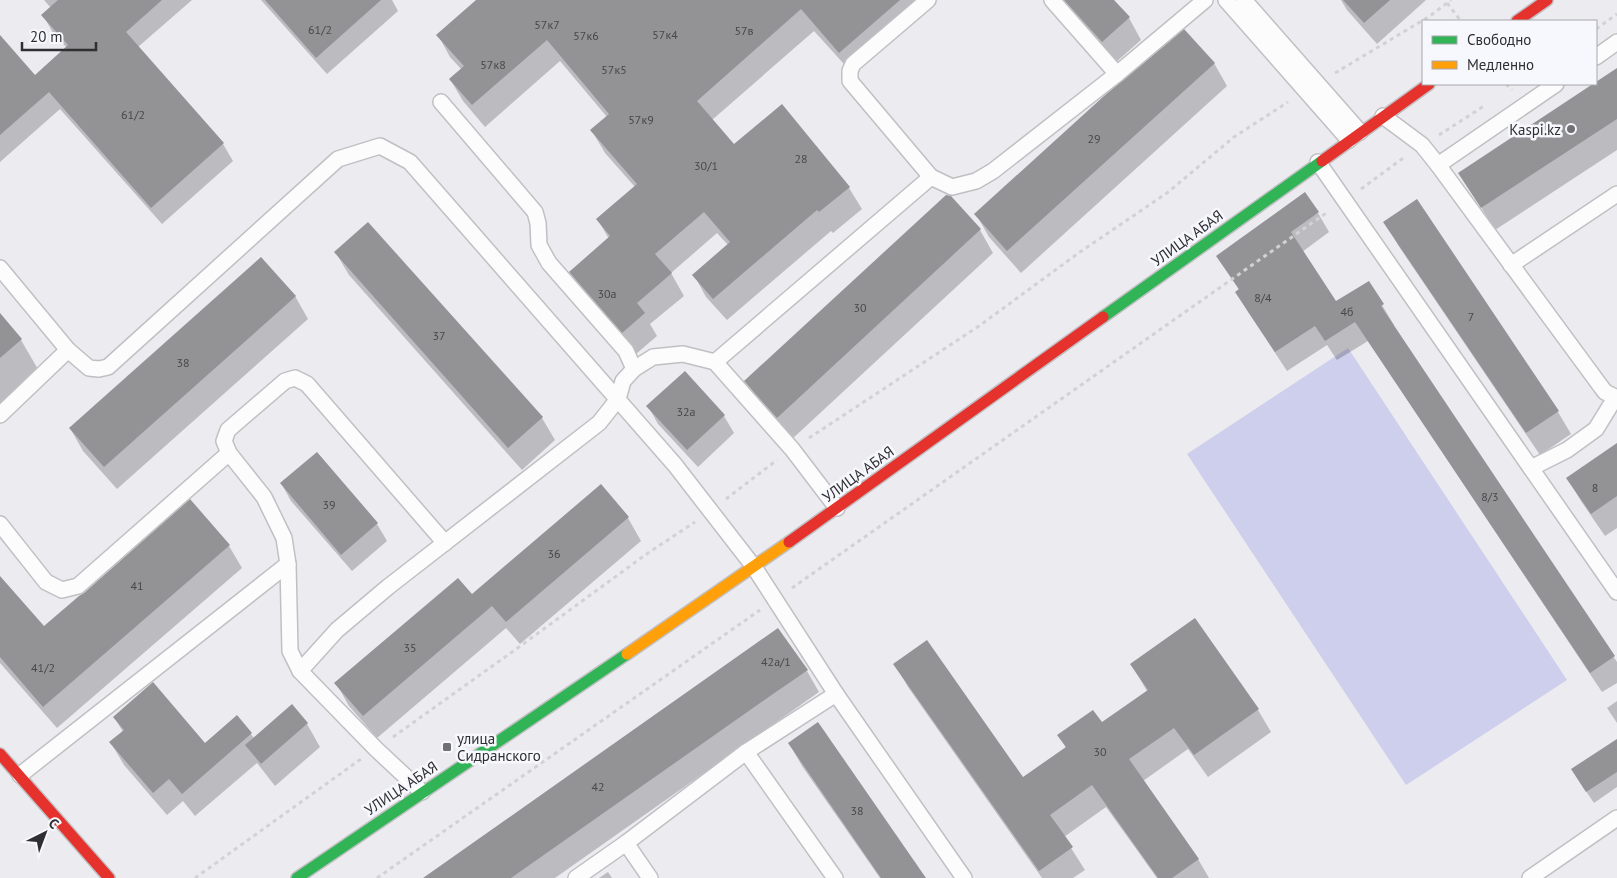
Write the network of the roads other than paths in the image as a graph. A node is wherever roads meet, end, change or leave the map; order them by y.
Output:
1 (928, 0) edge
2 (1052, 0) edge
3 (1205, 0) edge
4 (1226, 0) edge
5 (1244, 0) edge
6 (1547, 0) edge
7 (1518, 20) edge
8 (1617, 42) edge
9 (1597, 56) edge
10 (1116, 74) junction
11 (1428, 85) edge
12 (1555, 85) edge
13 (1312, 87) junction
14 (442, 102) dead end
15 (1384, 116) junction
16 (1354, 136) junction
17 (1318, 162) junction
18 (1438, 165) junction
19 (932, 177) junction
20 (1617, 194) edge
21 (1511, 264) junction
22 (0, 268) edge
23 (68, 350) junction
24 (715, 362) junction
25 (634, 369) junction
26 (1616, 398) edge
27 (618, 399) junction
28 (0, 415) edge
29 (229, 453) junction
30 (1531, 468) junction
31 (838, 508) junction
32 (0, 524) edge
33 (445, 543) junction
34 (288, 564) junction
35 (754, 567) junction
36 (1617, 592) edge
37 (300, 671) junction
38 (836, 694) junction
39 (746, 752) junction
40 (0, 754) edge
41 (20, 775) junction
42 (422, 792) junction
43 (1617, 818) edge
44 (626, 843) junction
45 (109, 878) edge
46 (297, 878) edge
47 (576, 878) edge
48 (650, 878) edge
49 (835, 878) edge
50 (964, 878) edge
51 (1530, 878) edge

1 - 19 lane
2 - 10 lane
3 - 10 lane
4 - 13 lane
5 - 13 lane
6 - 7 street
8 - 9 lane
10 - 19 lane
11 - 15 street, УЛИЦА АБАЯ
12 - 18 lane
13 - 16 lane
14 - 25 lane
15 - 16 street, УЛИЦА АБАЯ
15 - 18 lane
16 - 17 street, УЛИЦА АБАЯ
17 - 30 lane
17 - 31 street, УЛИЦА АБАЯ
18 - 21 lane
19 - 24 lane
20 - 21 lane
21 - 26 lane
22 - 23 lane
23 - 27 lane
23 - 28 lane
24 - 25 lane
24 - 31 lane
25 - 27 lane
26 - 30 lane
27 - 33 lane
27 - 35 lane
29 - 32 lane
29 - 33 lane
29 - 34 lane
30 - 36 lane
31 - 35 street, УЛИЦА АБАЯ
33 - 37 lane
34 - 37 lane
34 - 41 lane
35 - 38 lane
35 - 42 street, УЛИЦА АБАЯ
37 - 42 lane
38 - 39 lane
38 - 50 lane
39 - 44 lane
39 - 49 lane
40 - 41 street
41 - 45 street
42 - 46 street, УЛИЦА АБАЯ
43 - 51 lane
44 - 47 lane
44 - 48 lane

